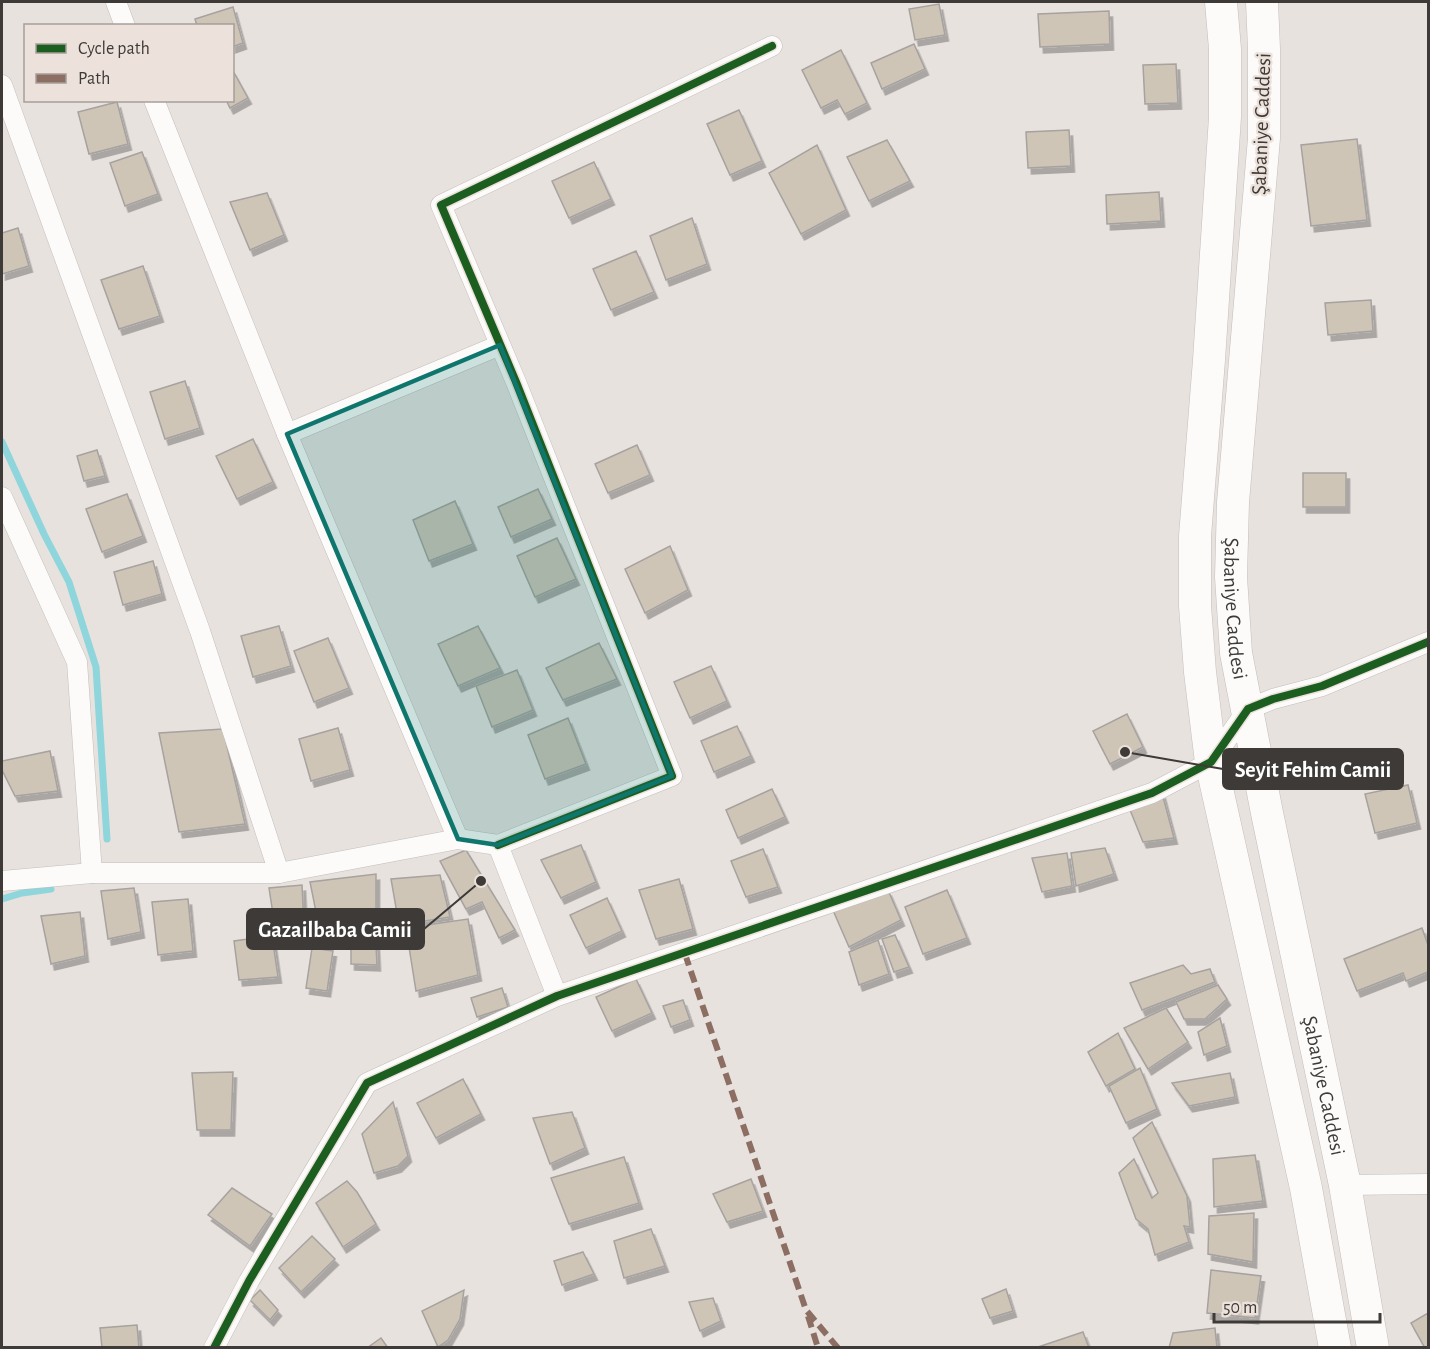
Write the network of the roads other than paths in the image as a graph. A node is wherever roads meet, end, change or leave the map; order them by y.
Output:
1 (116, 2) edge
2 (1221, 2) edge
3 (1262, 2) edge
4 (124, 24) edge
5 (772, 46) dead end
6 (2, 85) edge
7 (155, 102) edge
8 (500, 345) junction
9 (287, 434) junction
10 (2, 497) edge
11 (1428, 642) edge
12 (1248, 709) junction
13 (1211, 762) junction
14 (458, 839) junction
15 (498, 845) junction
16 (92, 873) junction
17 (279, 873) junction
18 (2, 881) edge
19 (557, 996) junction
20 (1428, 1184) edge
21 (1345, 1185) junction
22 (214, 1347) edge
23 (1335, 1347) edge
24 (1372, 1347) edge

1 - 4 street
2 - 13 highway
3 - 12 highway, Şabaniye Caddesi
5 - 8 street
6 - 17 street
7 - 9 street
8 - 9 street
8 - 15 street
9 - 14 street
10 - 16 street
11 - 12 street
12 - 13 street
12 - 21 highway, Şabaniye Caddesi
13 - 19 street
13 - 23 highway
14 - 15 street
14 - 17 street
15 - 19 street
16 - 17 street
16 - 18 street
19 - 22 street
20 - 21 street
21 - 24 highway, Şabaniye Caddesi

